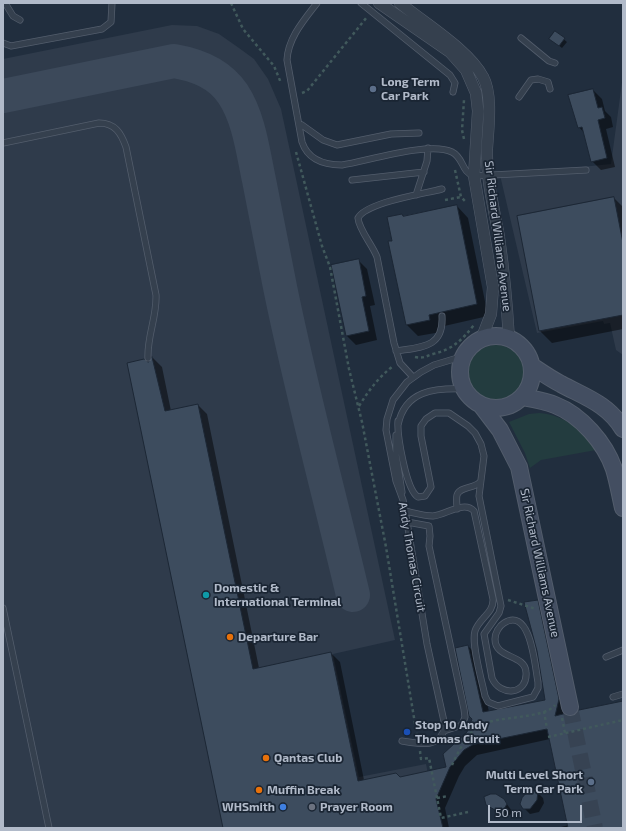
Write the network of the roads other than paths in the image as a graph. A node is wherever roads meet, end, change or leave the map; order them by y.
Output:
1 (5, 3) edge
2 (112, 3) edge
3 (317, 3) edge
4 (361, 3) edge
5 (379, 3) edge
6 (400, 3) edge
7 (20, 20) dead end
8 (521, 38) dead end
9 (3, 43) edge
10 (554, 63) dead end
11 (550, 89) dead end
12 (453, 92) dead end
13 (519, 97) dead end
14 (302, 125) dead end
15 (419, 133) dead end
16 (3, 143) edge
17 (428, 148) junction
18 (586, 170) dead end
19 (424, 172) junction
20 (489, 174) junction
21 (474, 176) junction
22 (352, 180) dead end
23 (442, 190) dead end
24 (416, 195) junction
25 (442, 316) dead end
26 (509, 339) junction
27 (481, 340) junction
28 (396, 352) junction
29 (464, 356) junction
30 (148, 358) dead end
31 (532, 366) junction
32 (413, 377) junction
33 (464, 389) junction
34 (522, 397) junction
35 (481, 405) junction
36 (398, 422) junction
37 (623, 429) edge
38 (480, 482) junction
39 (403, 500) junction
40 (623, 508) edge
41 (457, 509) junction
42 (405, 511) junction
43 (407, 522) junction
44 (3, 608) edge
45 (623, 650) edge
46 (606, 657) dead end
47 (623, 694) edge
48 (613, 697) dead end
49 (564, 704) tunnel mouth
50 (444, 730) junction
51 (402, 741) dead end
52 (49, 828) edge

1 - 7 lane
2 - 9 lane
3 - 17 lane
4 - 12 lane
5 - 21 street, Sir Richard Williams Avenue
6 - 20 street, Sir Richard Williams Avenue
8 - 10 lane
11 - 13 lane
14 - 15 lane
16 - 30 lane
17 - 19 lane
17 - 21 lane
18 - 20 lane
19 - 22 lane
19 - 24 lane
20 - 21 lane
20 - 26 street, Sir Richard Williams Avenue
21 - 27 street, Sir Richard Williams Avenue
23 - 24 lane
24 - 28 lane
25 - 28 lane
26 - 27 street
26 - 31 street
27 - 29 street
28 - 32 lane
29 - 32 lane, Andy Thomas Circuit
29 - 33 street
31 - 34 street
31 - 37 street
32 - 39 lane, Andy Thomas Circuit
33 - 35 street
33 - 36 lane
34 - 35 street
34 - 40 street
35 - 49 street, Sir Richard Williams Avenue
36 - 38 lane
36 - 39 lane
38 - 41 lane
38 - 41 lane
39 - 42 lane, Andy Thomas Circuit
41 - 42 lane
42 - 43 lane, Andy Thomas Circuit
43 - 50 lane, Andy Thomas Circuit
43 - 50 lane
44 - 52 lane
45 - 46 lane
47 - 48 lane
50 - 51 lane

